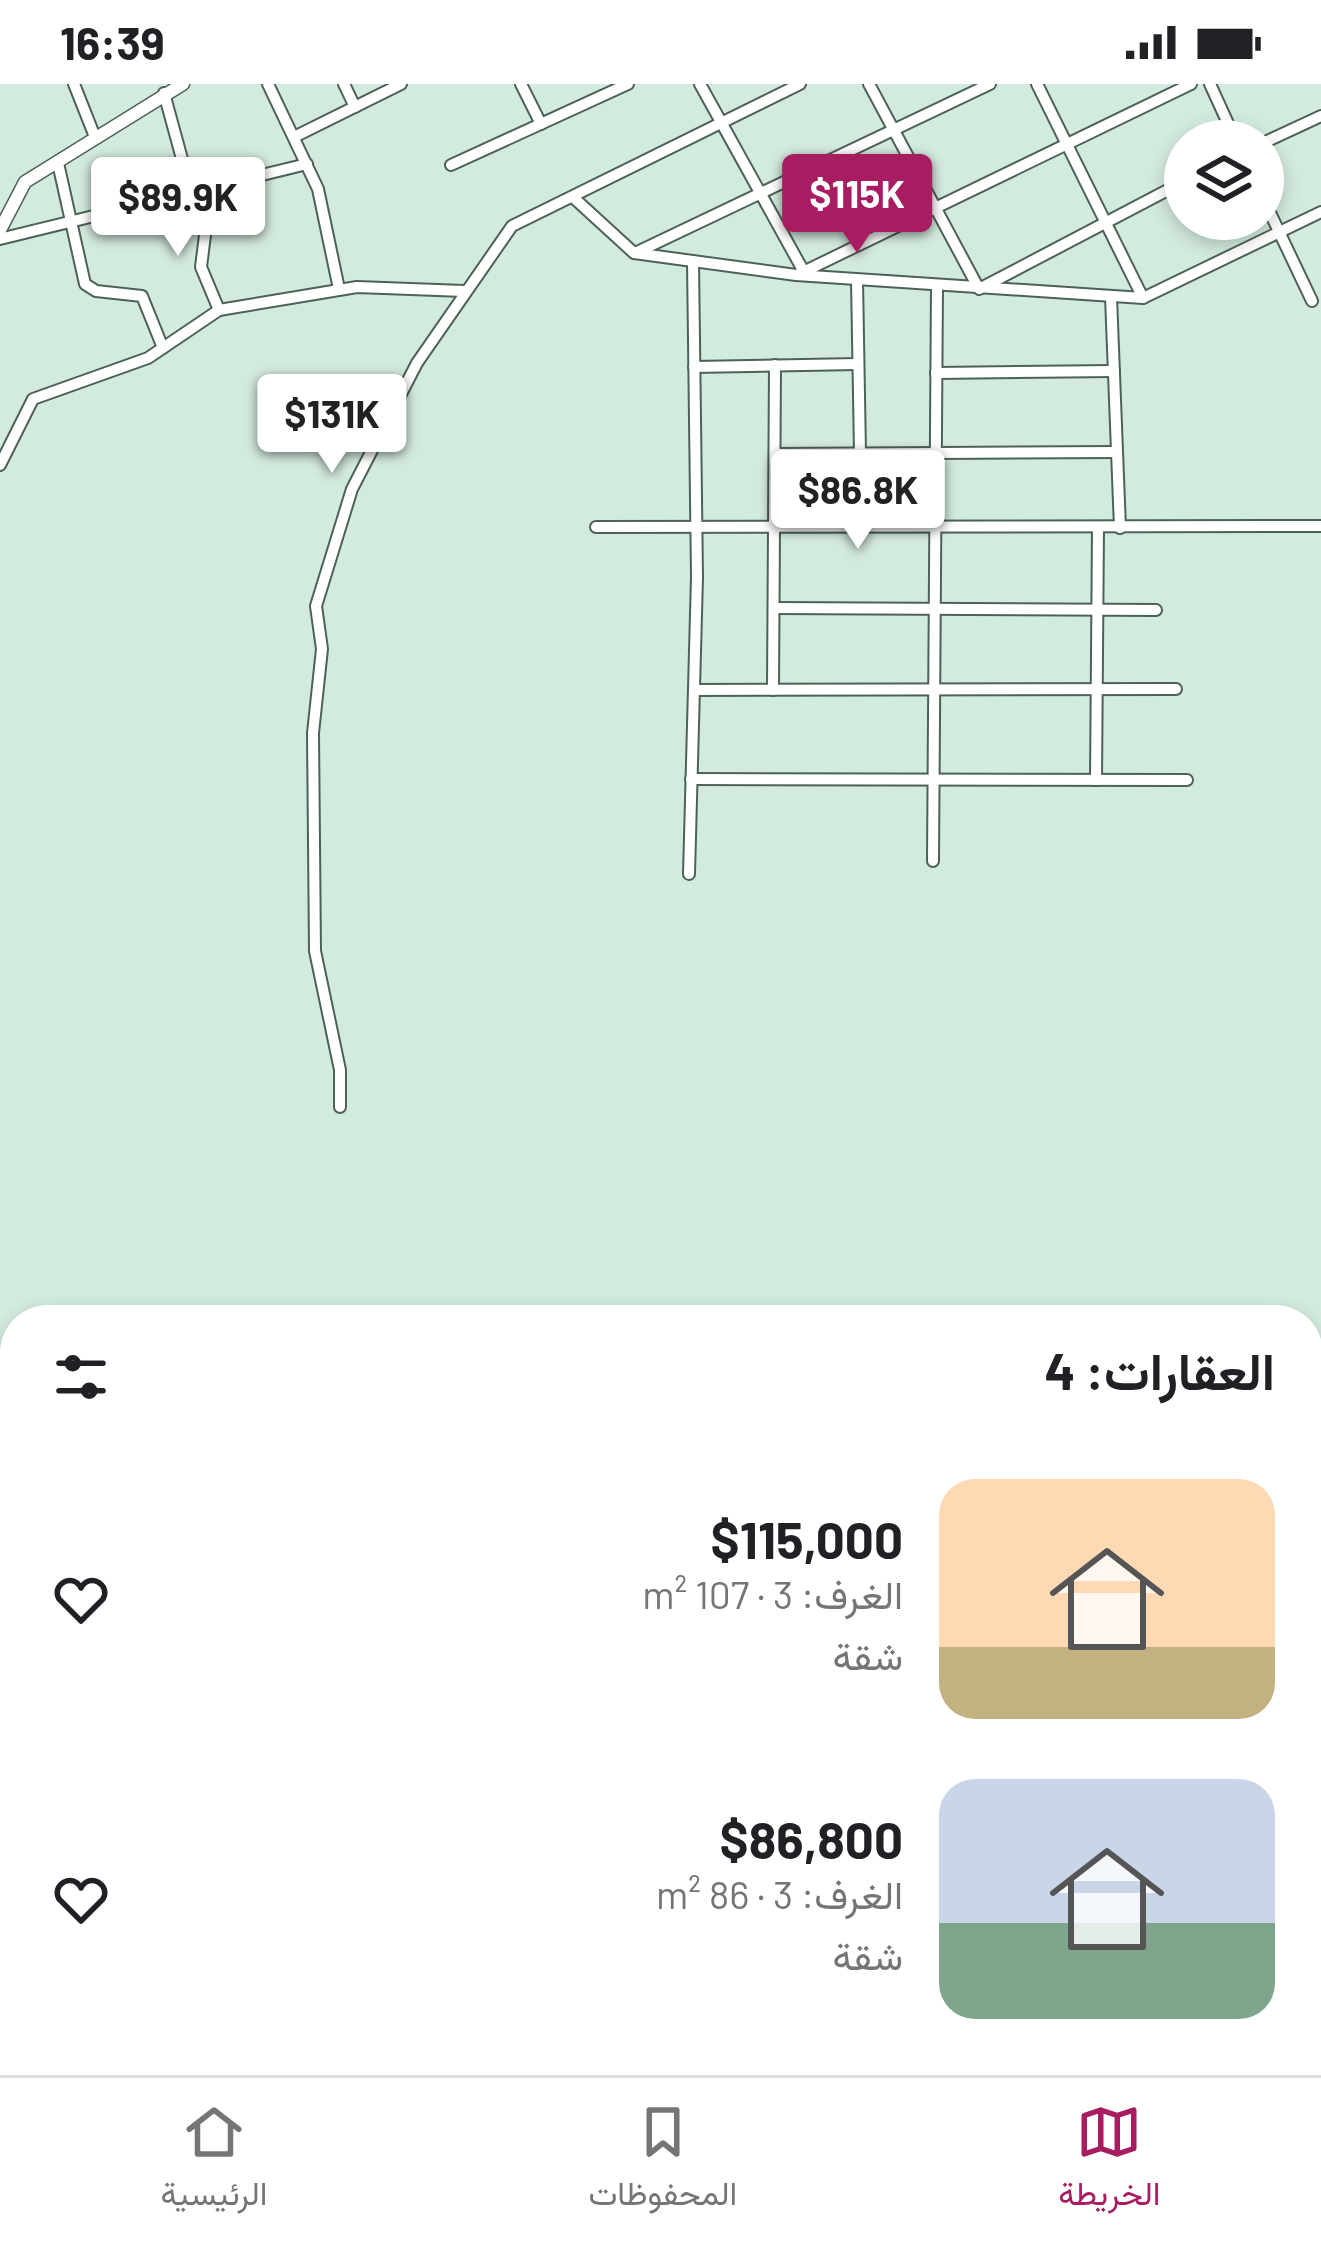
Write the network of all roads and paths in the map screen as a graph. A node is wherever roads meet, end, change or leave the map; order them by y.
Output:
1 (74, 84) edge
2 (183, 84) edge
3 (268, 84) edge
4 (344, 84) edge
5 (401, 84) edge
6 (521, 84) edge
7 (628, 84) edge
8 (700, 84) edge
9 (869, 84) edge
10 (990, 84) edge
11 (1037, 84) edge
12 (1191, 84) edge
13 (1210, 84) edge
14 (795, 85) edge
15 (164, 94) junction
16 (355, 107) junction
17 (1321, 116) edge
18 (1226, 120) edge
19 (722, 122) junction
20 (541, 124) junction
21 (895, 132) junction
22 (1284, 133) edge
23 (95, 137) junction
24 (294, 137) junction
25 (1067, 142) junction
26 (58, 163) junction
27 (307, 164) junction
28 (452, 165) dead end
29 (196, 191) junction
30 (1164, 192) edge
31 (762, 196) junction
32 (574, 199) junction
33 (935, 207) junction
34 (1321, 212) edge
35 (1107, 220) junction
36 (71, 222) junction
37 (0, 230) edge
38 (1284, 232) edge
39 (0, 239) edge
40 (1267, 240) edge
41 (1283, 240) edge
42 (634, 253) junction
43 (693, 261) junction
44 (800, 273) junction
45 (857, 280) junction
46 (937, 286) junction
47 (339, 289) junction
48 (979, 289) junction
49 (464, 292) junction
50 (1111, 296) junction
51 (1143, 298) junction
52 (1312, 301) dead end
53 (219, 310) junction
54 (164, 348) junction
55 (858, 364) junction
56 (776, 365) junction
57 (694, 367) junction
58 (1114, 370) junction
59 (936, 373) junction
60 (1117, 452) junction
61 (860, 453) junction
62 (935, 453) junction
63 (776, 454) junction
64 (0, 465) edge
65 (1321, 526) edge
66 (596, 527) dead end
67 (696, 527) junction
68 (776, 528) junction
69 (1098, 528) junction
70 (1120, 528) junction
71 (935, 530) junction
72 (774, 608) junction
73 (934, 609) junction
74 (1101, 609) junction
75 (1156, 610) dead end
76 (1175, 688) dead end
77 (1099, 689) junction
78 (694, 690) junction
79 (773, 690) junction
80 (934, 690) junction
81 (691, 779) junction
82 (933, 780) junction
83 (1096, 780) junction
84 (1187, 781) dead end
85 (933, 861) dead end
86 (688, 874) dead end
87 (340, 1107) dead end

1 - 23 street
2 - 15 street
3 - 24 street
4 - 16 street
5 - 16 street
6 - 20 street
7 - 20 street
8 - 19 street
9 - 21 street
10 - 21 street
11 - 25 street
12 - 25 street
13 - 18 street
14 - 19 street
15 - 23 street
15 - 29 street
16 - 24 street
17 - 22 street
19 - 31 street
19 - 32 street
20 - 28 street
21 - 31 street
21 - 33 street
23 - 26 street
24 - 27 street
25 - 33 street
25 - 35 street
26 - 36 street
26 - 37 street
27 - 29 street
27 - 47 street
29 - 36 street
29 - 53 street
30 - 35 street
31 - 42 street
31 - 44 street
32 - 42 street
32 - 49 street
33 - 44 street
33 - 48 street
34 - 38 street
35 - 48 street
35 - 51 street
36 - 39 street
36 - 54 street
40 - 51 street
41 - 52 street
42 - 43 street
43 - 44 street
43 - 57 street
44 - 45 street
45 - 46 street
45 - 55 street
46 - 48 street
46 - 59 street
47 - 49 street
47 - 53 street
48 - 50 street
49 - 87 street
50 - 51 street
50 - 58 street
53 - 54 street
54 - 64 street
55 - 56 street
55 - 61 street
56 - 57 street
56 - 63 street
57 - 67 street
58 - 59 street
58 - 60 street
59 - 62 street
60 - 62 street
60 - 70 street
61 - 62 street
61 - 63 street
62 - 71 street
63 - 68 street
65 - 70 street
66 - 67 street
67 - 68 street
67 - 78 street
68 - 71 street
68 - 72 street
69 - 70 street
69 - 71 street
69 - 74 street
71 - 73 street
72 - 73 street
72 - 79 street
73 - 74 street
73 - 80 street
74 - 75 street
74 - 77 street
76 - 77 street
77 - 80 street
77 - 83 street
78 - 79 street
78 - 81 street
79 - 80 street
80 - 82 street
81 - 82 street
81 - 86 street
82 - 83 street
82 - 85 street
83 - 84 street

